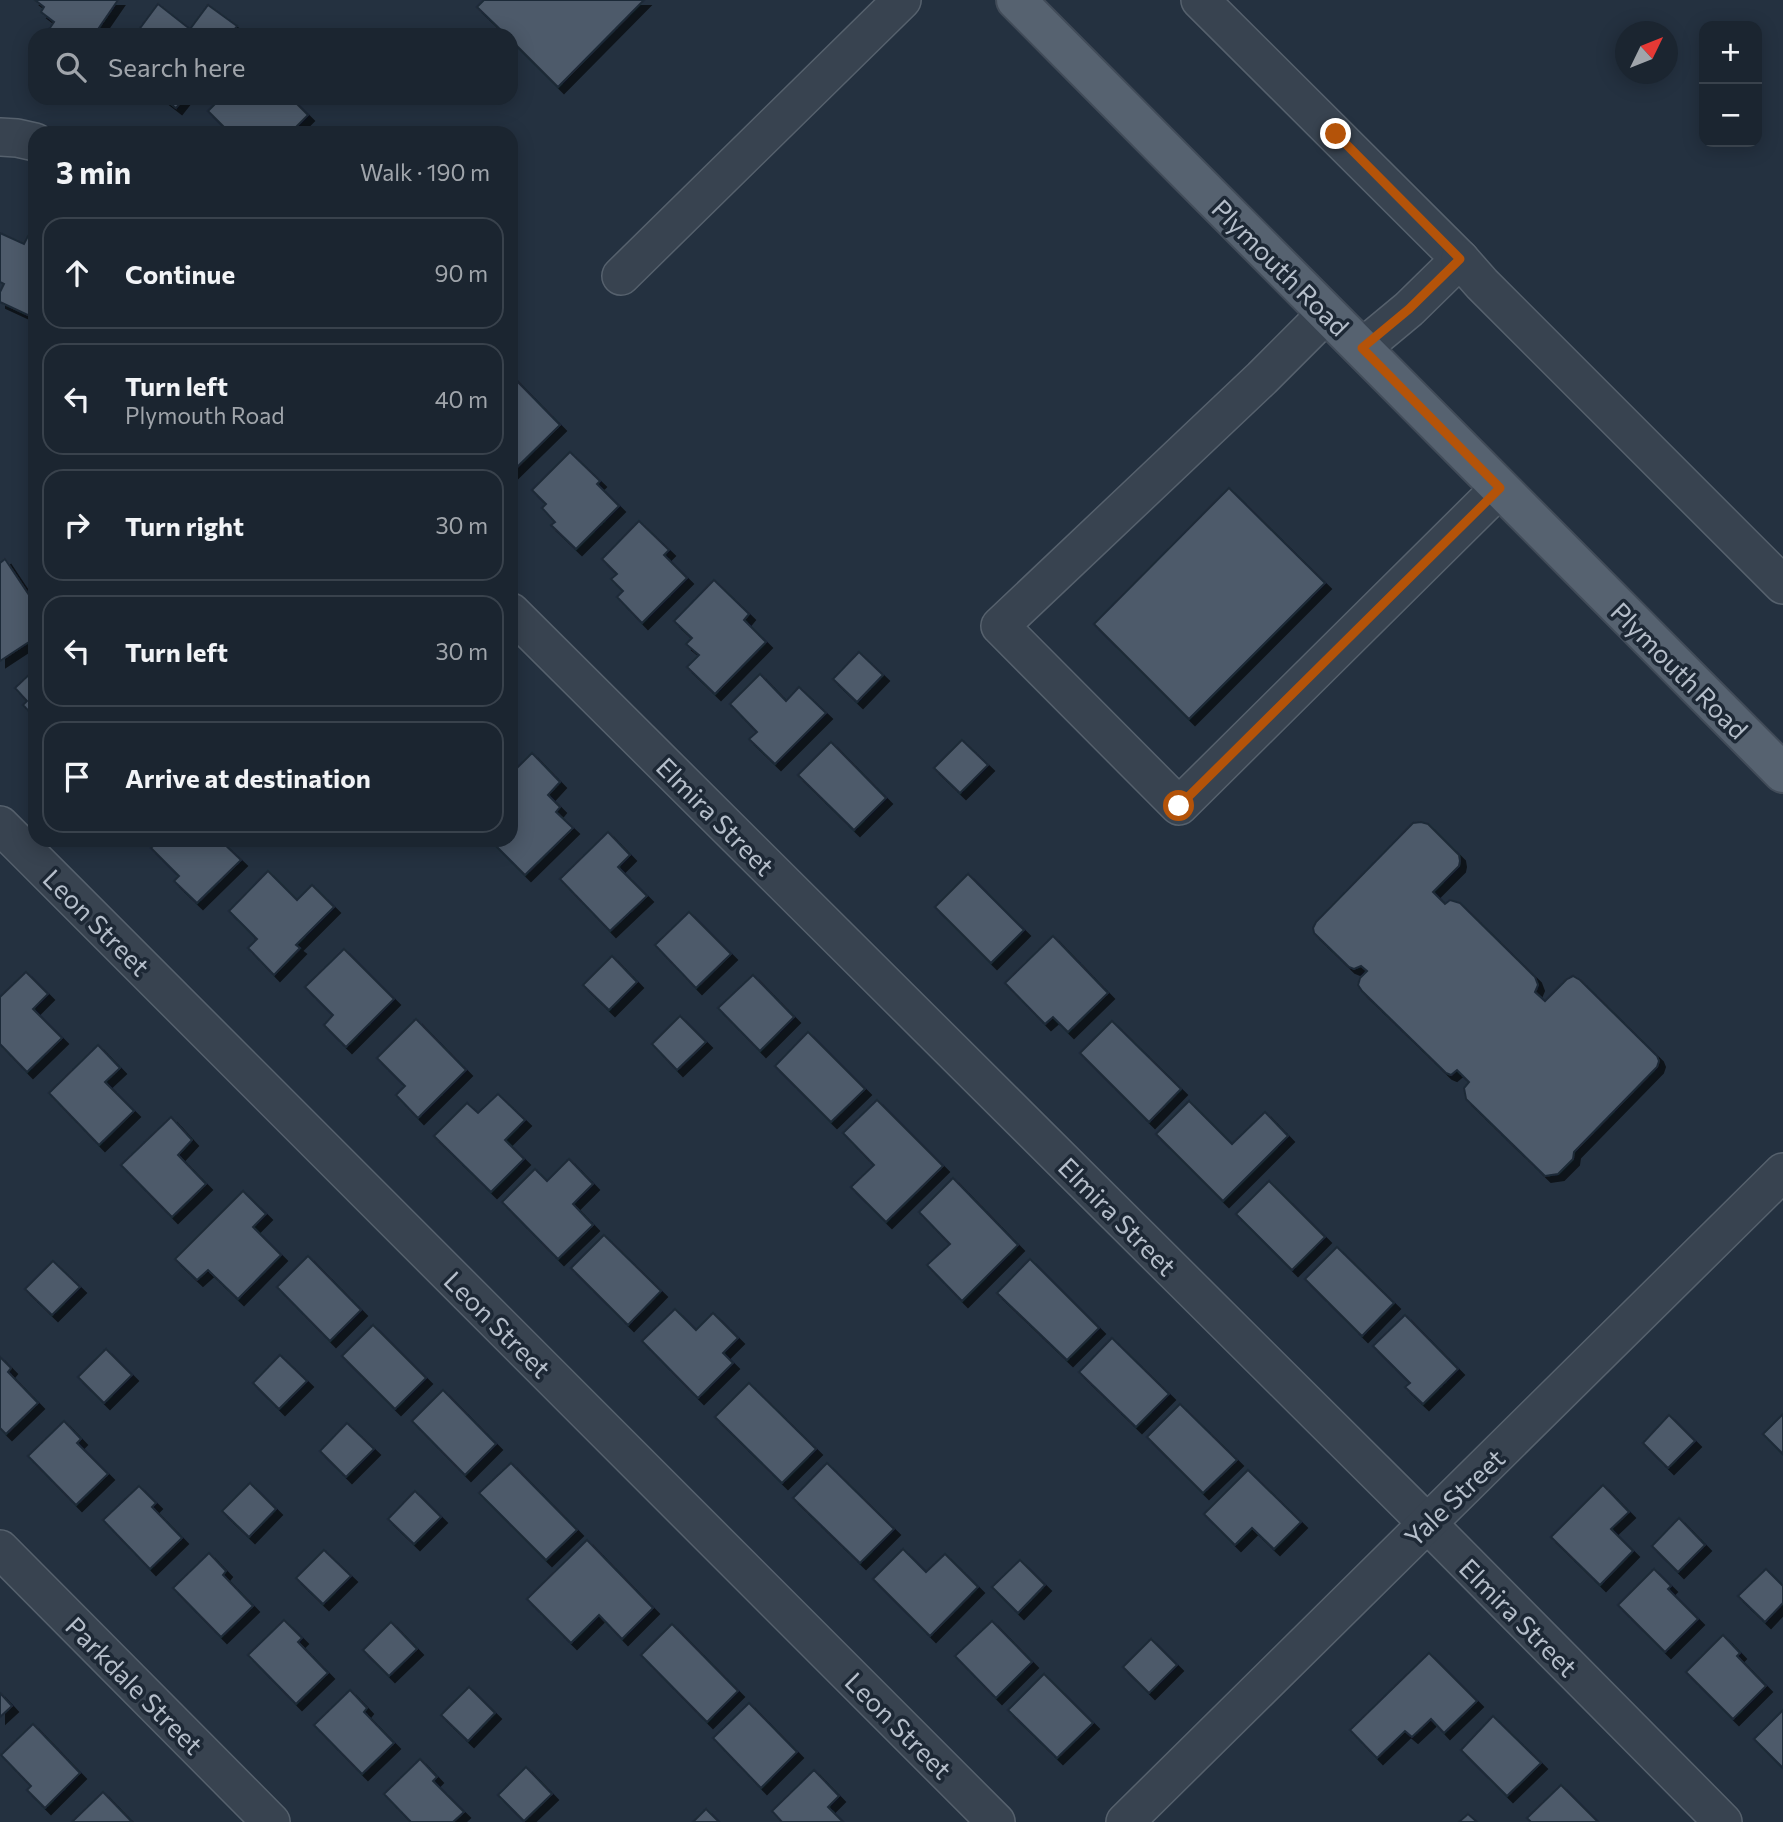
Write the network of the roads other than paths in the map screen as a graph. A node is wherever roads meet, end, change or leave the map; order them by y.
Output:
1 (902, 0) edge
2 (1016, 0) edge
3 (1200, 0) edge
4 (0, 138) edge
5 (28, 140) edge
6 (1460, 259) junction
7 (621, 276) dead end
8 (1327, 313) junction
9 (1362, 348) junction
10 (1500, 488) junction
11 (1783, 585) edge
12 (518, 619) edge
13 (1783, 773) edge
14 (0, 825) edge
15 (1783, 1172) edge
16 (1427, 1523) junction
17 (0, 1549) edge
18 (271, 1822) edge
19 (996, 1822) edge
20 (1125, 1822) edge
21 (1723, 1822) edge

1 - 7 street
2 - 8 main road, Plymouth Road
3 - 6 street
4 - 5 street
6 - 9 street
6 - 11 street
8 - 9 main road, Plymouth Road
8 - 10 street
9 - 10 main road, Plymouth Road
10 - 13 main road, Plymouth Road
12 - 16 street, Elmira Street
14 - 19 street, Leon Street
15 - 16 street, Yale Street
16 - 20 street, Yale Street
16 - 21 street, Elmira Street
17 - 18 street, Parkdale Street

